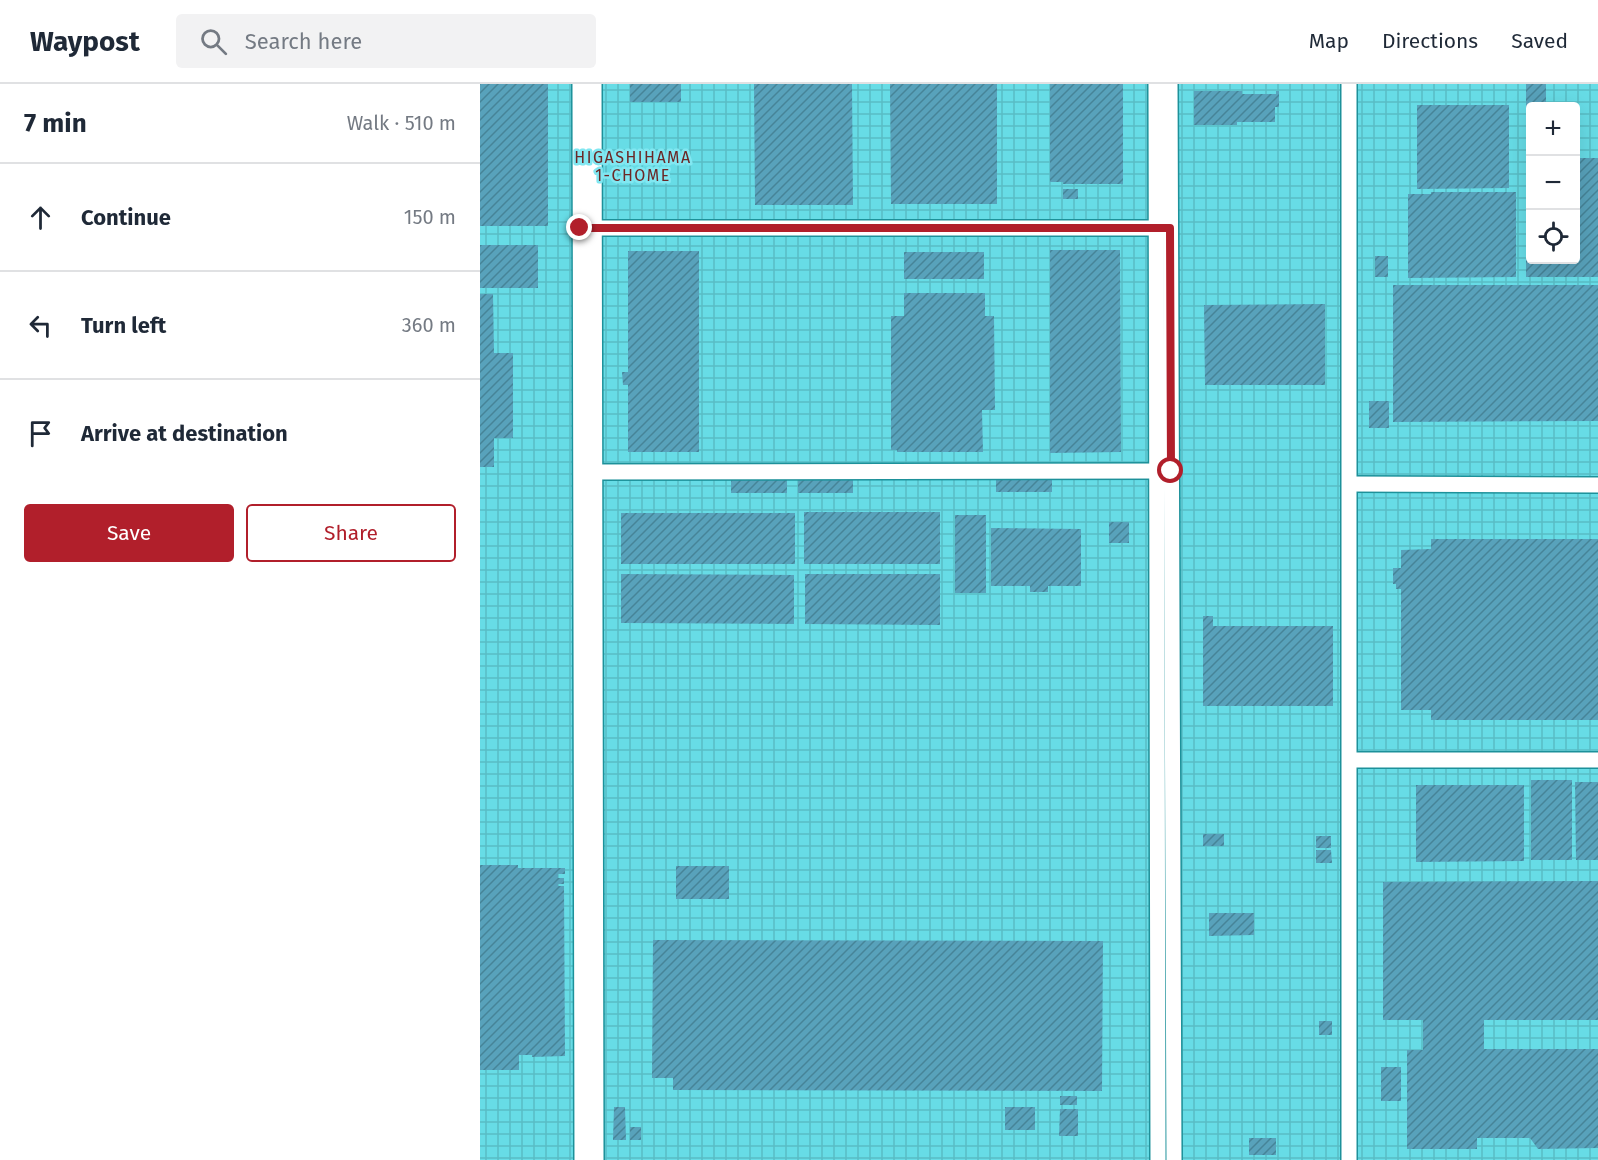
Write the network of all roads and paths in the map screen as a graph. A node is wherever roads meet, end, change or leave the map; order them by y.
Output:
1 (580, 84) edge
2 (594, 84) edge
3 (1156, 84) edge
4 (1170, 84) edge
5 (1349, 84) edge
6 (587, 228) junction
7 (1163, 228) junction
8 (1156, 471) junction
9 (1171, 471) junction
10 (588, 472) junction
11 (1350, 484) junction
12 (1598, 485) edge
13 (1350, 760) junction
14 (1598, 760) edge
15 (582, 1160) edge
16 (596, 1160) edge
17 (1158, 1160) edge
18 (1174, 1160) edge
19 (1349, 1160) edge

1 - 6 street
2 - 6 street
3 - 7 street
4 - 7 street
5 - 11 street
6 - 7 street
6 - 10 street
7 - 8 street
7 - 9 street
8 - 9 street
8 - 10 street
8 - 17 street
9 - 18 street
10 - 15 street
10 - 16 street
11 - 12 street
11 - 13 street
13 - 14 street
13 - 19 street

